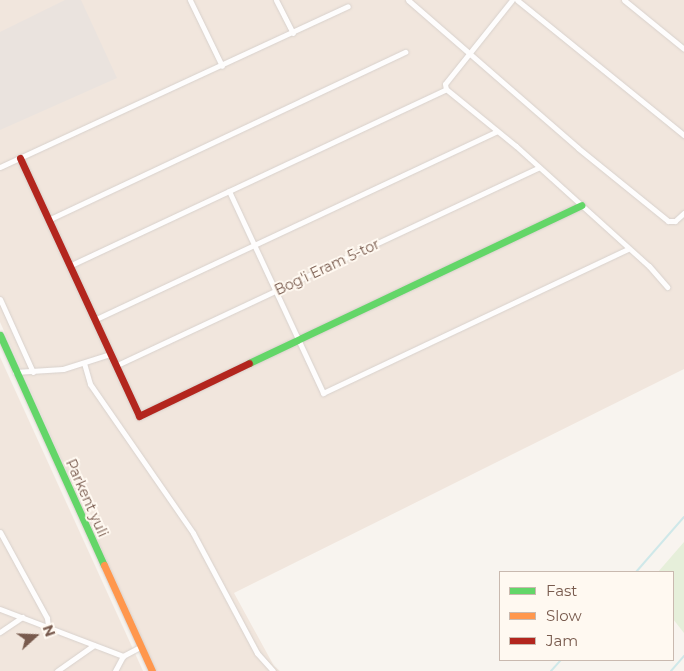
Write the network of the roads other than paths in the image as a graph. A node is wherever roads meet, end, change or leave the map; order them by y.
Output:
1 (190, 0) edge
2 (276, 0) edge
3 (408, 0) edge
4 (512, 0) edge
5 (517, 0) edge
6 (624, 0) edge
7 (348, 6) dead end
8 (293, 33) junction
9 (684, 49) edge
10 (405, 52) dead end
11 (470, 54) junction
12 (222, 66) junction
13 (446, 89) junction
14 (497, 131) junction
15 (684, 135) edge
16 (20, 158) junction
17 (0, 167) edge
18 (539, 167) junction
19 (229, 191) junction
20 (581, 205) junction
21 (684, 213) edge
22 (48, 220) junction
23 (254, 245) junction
24 (628, 248) junction
25 (69, 266) junction
26 (666, 287) dead end
27 (275, 291) junction
28 (0, 299) edge
29 (94, 320) junction
30 (0, 335) edge
31 (299, 341) junction
32 (0, 343) edge
33 (110, 354) junction
34 (84, 363) junction
35 (115, 366) junction
36 (15, 372) junction
37 (33, 372) junction
38 (0, 532) edge
39 (0, 609) edge
40 (22, 617) junction
41 (48, 626) junction
42 (0, 632) edge
43 (94, 645) junction
44 (138, 648) junction
45 (123, 656) junction
46 (57, 671) edge
47 (115, 671) edge
48 (148, 671) edge
49 (152, 671) edge
50 (273, 671) edge

1 - 12 street
2 - 8 street
3 - 11 street
4 - 11 street
5 - 15 street
6 - 9 street
7 - 8 street
8 - 12 street
10 - 22 street
11 - 13 street
11 - 21 street
12 - 16 street
13 - 14 street
13 - 19 street
14 - 18 street
14 - 23 street
16 - 17 street
16 - 22 street
18 - 20 street
18 - 27 street, Bog'i Eram 5-tor
19 - 23 street
19 - 25 street
20 - 24 street
20 - 31 street
22 - 25 street
23 - 27 street
23 - 29 street
24 - 26 street
24 - 31 street
25 - 29 street
27 - 31 street
27 - 35 street, Bog'i Eram 5-tor
28 - 37 street
29 - 33 street
30 - 36 street, Parkent yuli
31 - 35 street
32 - 36 street, Parkent yuli
33 - 34 street
33 - 35 street
34 - 37 street
34 - 50 street
36 - 37 street
36 - 44 street, Parkent yuli
36 - 49 street, Parkent yuli
38 - 41 street
39 - 40 street
40 - 41 street
40 - 42 street
41 - 43 street
43 - 45 street
43 - 46 street
44 - 45 street
44 - 48 street, Parkent yuli
45 - 47 street

